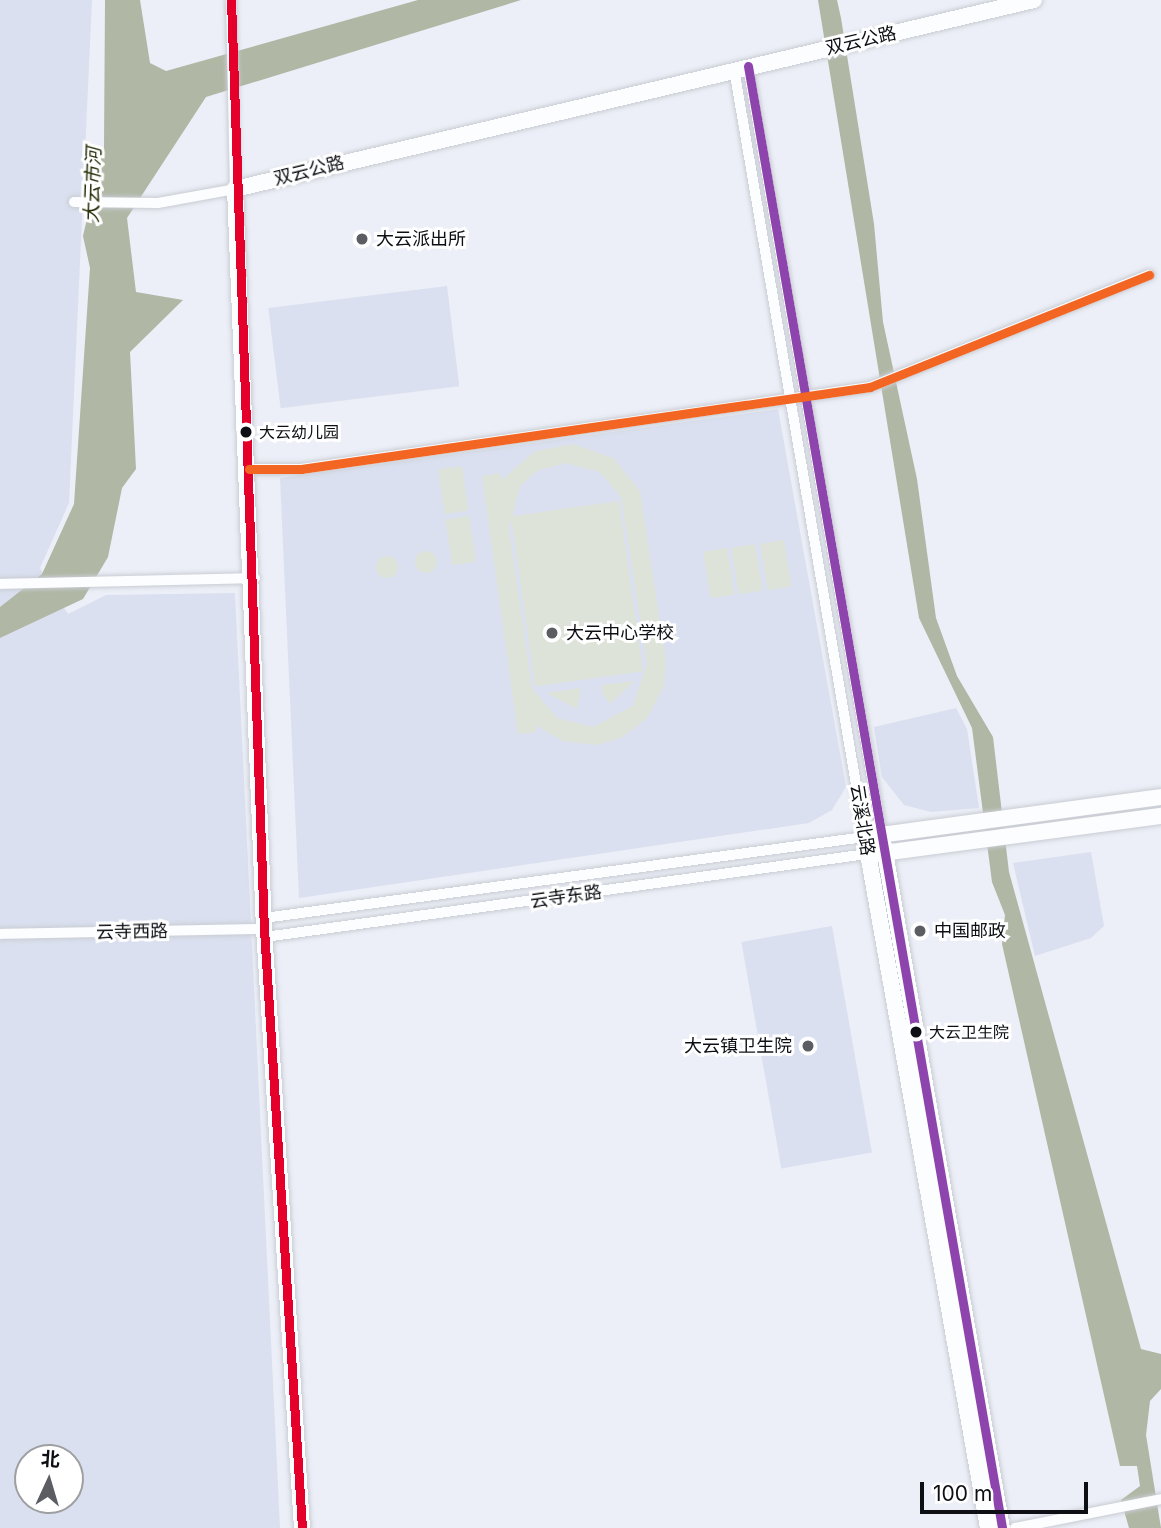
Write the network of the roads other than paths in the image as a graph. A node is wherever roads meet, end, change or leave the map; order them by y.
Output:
1 (231, 0) edge
2 (1034, 0) edge
3 (741, 68) junction
4 (235, 189) junction
5 (74, 202) dead end
6 (1149, 275) dead end
7 (805, 397) junction
8 (790, 400) junction
9 (249, 469) junction
10 (255, 578) junction
11 (0, 584) edge
12 (1161, 797) edge
13 (1161, 816) edge
14 (881, 835) junction
15 (865, 837) junction
16 (885, 853) junction
17 (867, 854) junction
18 (264, 928) junction
19 (0, 934) edge
20 (1161, 1499) edge
21 (302, 1528) edge
22 (988, 1528) edge
23 (1002, 1528) edge
24 (1015, 1528) edge

1 - 4 street
2 - 3 street, 双云公路
3 - 4 street, 双云公路
3 - 7 street, 云溪北路
3 - 8 street, 云溪北路
4 - 5 street
4 - 9 street
6 - 7 street
7 - 8 street
7 - 14 street, 云溪北路
8 - 9 street
8 - 15 street, 云溪北路
9 - 10 street
10 - 11 street
10 - 18 street
12 - 14 street
13 - 16 street
14 - 15 street
14 - 16 street, 云溪北路
15 - 17 street, 云溪北路
15 - 18 street, 云寺东路
16 - 17 street
16 - 23 street, 云溪北路
17 - 18 street, 云寺东路
17 - 22 street, 云溪北路
18 - 19 street, 云寺西路
18 - 21 street
20 - 24 street

